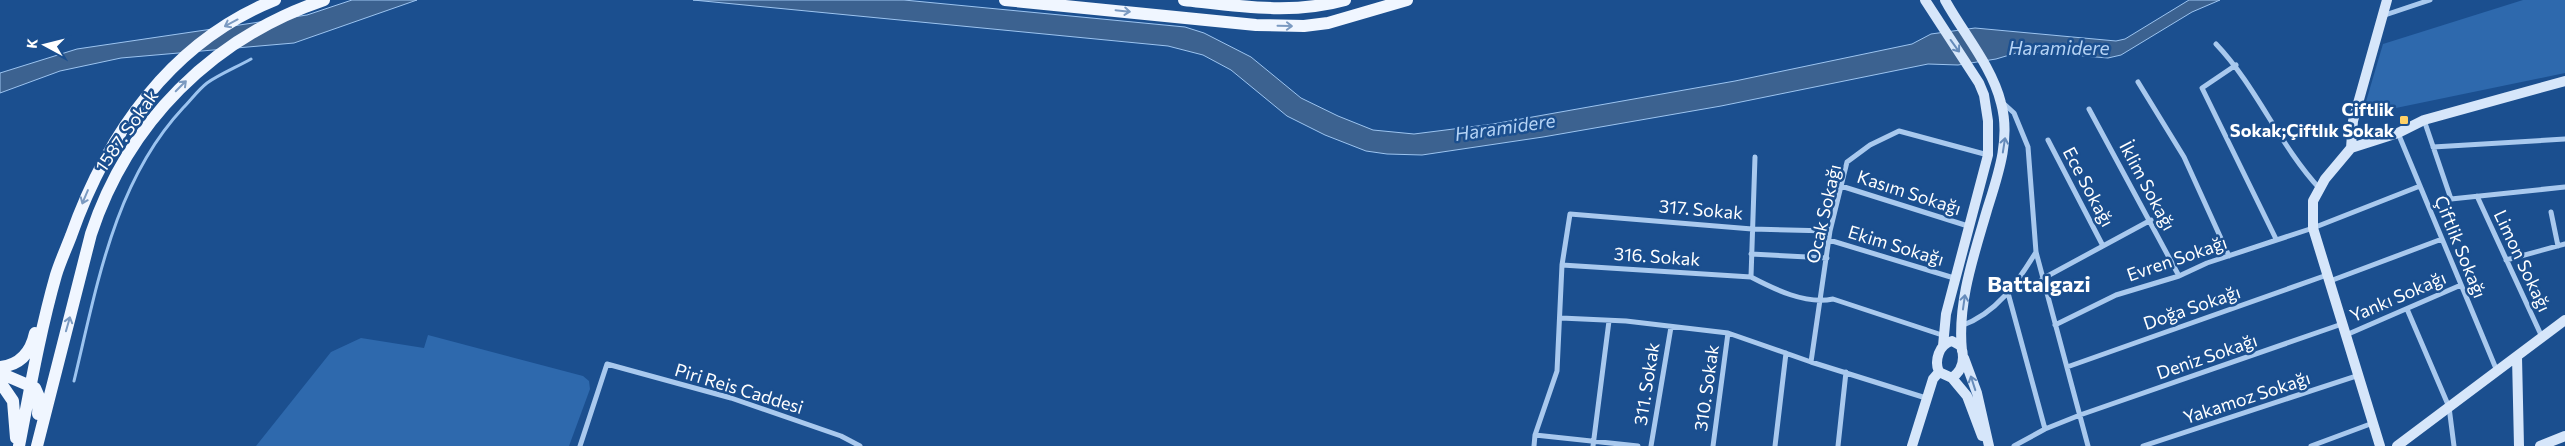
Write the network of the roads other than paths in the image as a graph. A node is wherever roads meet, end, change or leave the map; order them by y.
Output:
1 (275, 0) edge
2 (324, 0) edge
3 (1005, 0) edge
4 (1184, 0) edge
5 (1216, 0) edge
6 (1345, 0) edge
7 (1407, 0) edge
8 (1925, 0) edge
9 (1945, 0) edge
10 (2387, 0) edge
11 (2430, 0) edge
12 (1032, 1) edge
13 (1087, 4) edge
14 (1229, 5) junction
15 (2382, 16) junction
16 (2216, 44) dead end
17 (2236, 65) junction
18 (2138, 82) dead end
19 (2565, 82) edge
20 (2001, 101) junction
21 (2089, 109) dead end
22 (2424, 120) junction
23 (2398, 133) junction
24 (2565, 139) edge
25 (2048, 140) dead end
26 (2433, 147) junction
27 (2351, 148) junction
28 (1988, 155) junction
29 (1755, 156) dead end
30 (1841, 186) junction
31 (2420, 186) junction
32 (2565, 187) edge
33 (2320, 189) junction
34 (2477, 196) junction
35 (2551, 212) dead end
36 (2151, 220) junction
37 (1968, 226) junction
38 (1752, 228) junction
39 (2313, 228) junction
40 (1830, 231) junction
41 (2276, 239) junction
42 (2442, 239) junction
43 (1829, 240) junction
44 (2565, 244) edge
45 (2103, 246) junction
46 (2558, 246) junction
47 (2036, 252) junction
48 (1751, 254) junction
49 (2229, 256) junction
50 (1827, 258) junction
51 (2506, 260) junction
52 (1562, 266) junction
53 (56, 274) junction
54 (2178, 276) junction
55 (1751, 277) junction
56 (1954, 278) junction
57 (2328, 278) junction
58 (2042, 279) junction
59 (2461, 285) junction
60 (2008, 293) junction
61 (1821, 302) junction
62 (2407, 309) junction
63 (1561, 318) junction
64 (1609, 321) junction
65 (2342, 324) junction
66 (2055, 325) junction
67 (2564, 325) edge
68 (1961, 326) junction
69 (1670, 327) junction
70 (1728, 333) junction
71 (2346, 334) junction
72 (2542, 338) junction
73 (1943, 341) junction
74 (1786, 353) junction
75 (1962, 353) junction
76 (2517, 356) junction
77 (1812, 362) junction
78 (2066, 367) junction
79 (54, 370) junction
80 (1846, 372) junction
81 (1939, 372) junction
82 (2497, 372) junction
83 (1, 374) edge
84 (2358, 376) junction
85 (1952, 378) junction
86 (33, 392) junction
87 (1926, 398) junction
88 (2449, 408) junction
89 (2080, 415) junction
90 (2373, 423) junction
91 (2045, 429) junction
92 (1535, 435) junction
93 (2565, 436) edge
94 (1593, 444) edge
95 (2546, 445) edge
96 (18, 446) edge
97 (32, 446) edge
98 (37, 446) edge
99 (580, 446) edge
100 (860, 446) edge
101 (1534, 446) edge
102 (1638, 446) edge
103 (1651, 446) edge
104 (1713, 446) edge
105 (1775, 446) edge
106 (1838, 446) edge
107 (1912, 446) edge
108 (1988, 446) edge
109 (2014, 446) edge
110 (2088, 446) edge
111 (2143, 446) edge
112 (2311, 446) edge
113 (2380, 446) edge
114 (2397, 446) edge
115 (2454, 446) edge
116 (2519, 446) edge

1 -> 53 main road, 1587. Sokak
79 -> 2 main road, 1587. Sokak
3 - 12 main road
4 - 14 main road
5 - 14 street
6 - 14 main road
13 -> 7 main road
8 -> 28 street
9 - 20 street
10 - 15 street
11 - 15 street
12 - 13 main road
15 - 27 street
16 - 17 street
17 - 33 street
17 - 41 street
18 - 49 street
19 - 22 street
20 - 47 street
68 -> 20 street
21 - 36 street, İklim Sokağı
22 - 23 street
22 - 26 street
23 - 27 street
23 - 31 street, Çiftlik Sokağı
24 - 26 street
25 - 45 street, Ece Sokağı
26 - 34 street
27 - 33 street
28 - 30 street, Ocak Sokağı
28 - 37 street
29 - 38 street
30 - 37 street, Kasım Sokağı
30 - 40 street, Ocak Sokağı
31 - 39 street, Evren Sokağı
31 - 42 street, Çiftlik Sokağı
32 - 34 street
33 - 39 street
34 - 51 street, Limon Sokağı
35 - 46 street
36 - 45 street
36 - 54 street, İklim Sokağı
37 - 56 street
38 - 40 street, 317. Sokak
38 - 48 street
38 - 52 street, 317. Sokak
39 - 41 street, Evren Sokağı
39 - 57 street
40 - 43 street, Ocak Sokağı
41 - 49 street, Evren Sokağı
42 - 57 street, Doğa Sokağı
42 - 59 street, Çiftlik Sokağı
43 - 50 street, Ocak Sokağı
43 - 56 street, Ekim Sokağı
44 - 46 street
45 - 58 street
46 - 51 street
47 - 58 street
47 - 60 street
48 - 50 street
48 - 55 street
49 - 54 street, Evren Sokağı
50 - 61 street, Ocak Sokağı
51 - 72 street, Limon Sokağı
52 - 55 street, 316. Sokak
52 - 63 street
53 - 83 main road
53 - 86 main road, 1587. Sokak
54 - 66 street, Evren Sokağı
55 - 61 street
56 - 73 street
57 - 65 street
57 - 78 street, Doğa Sokağı
58 - 66 street
59 - 62 street, Yankı Sokağı
59 - 82 street, Çiftlik Sokağı
60 - 68 street
60 - 91 street
61 - 73 street
61 - 77 street, Ocak Sokağı
62 - 71 street, Yankı Sokağı
62 - 88 street
63 - 64 street
63 - 92 street
64 - 69 street
64 - 94 street
65 - 71 street
65 - 89 street, Deniz Sokağı
66 - 78 street
67 - 72 street
68 - 75 street
69 - 70 street
69 - 103 street, 311. Sokak
70 - 74 street
70 - 104 street, 310. Sokak
71 - 84 street
72 - 76 street
73 - 75 street
73 - 81 street
74 - 77 street
74 - 105 street
75 - 85 street
108 -> 75 street
76 - 82 street
76 - 116 street
77 - 80 street
78 - 89 street
79 - 86 main road
79 - 98 main road, 1587. Sokak
80 - 87 street
80 - 106 street
81 - 85 street
81 - 87 street
82 - 88 street
83 - 86 main road
83 - 96 main road
84 - 90 street
84 - 111 street, Yakamoz Sokağı
85 - 108 street
86 - 96 main road, 1587. Sokak
86 - 97 main road
87 - 107 street
88 - 114 street
88 - 115 street
89 - 91 street, Deniz Sokağı
89 - 110 street
90 - 112 street
90 - 113 street
91 - 109 street, Deniz Sokağı
92 - 94 street
92 - 101 street
93 - 95 street
94 - 102 street
99 - 100 street, Piri Reis Caddesi

